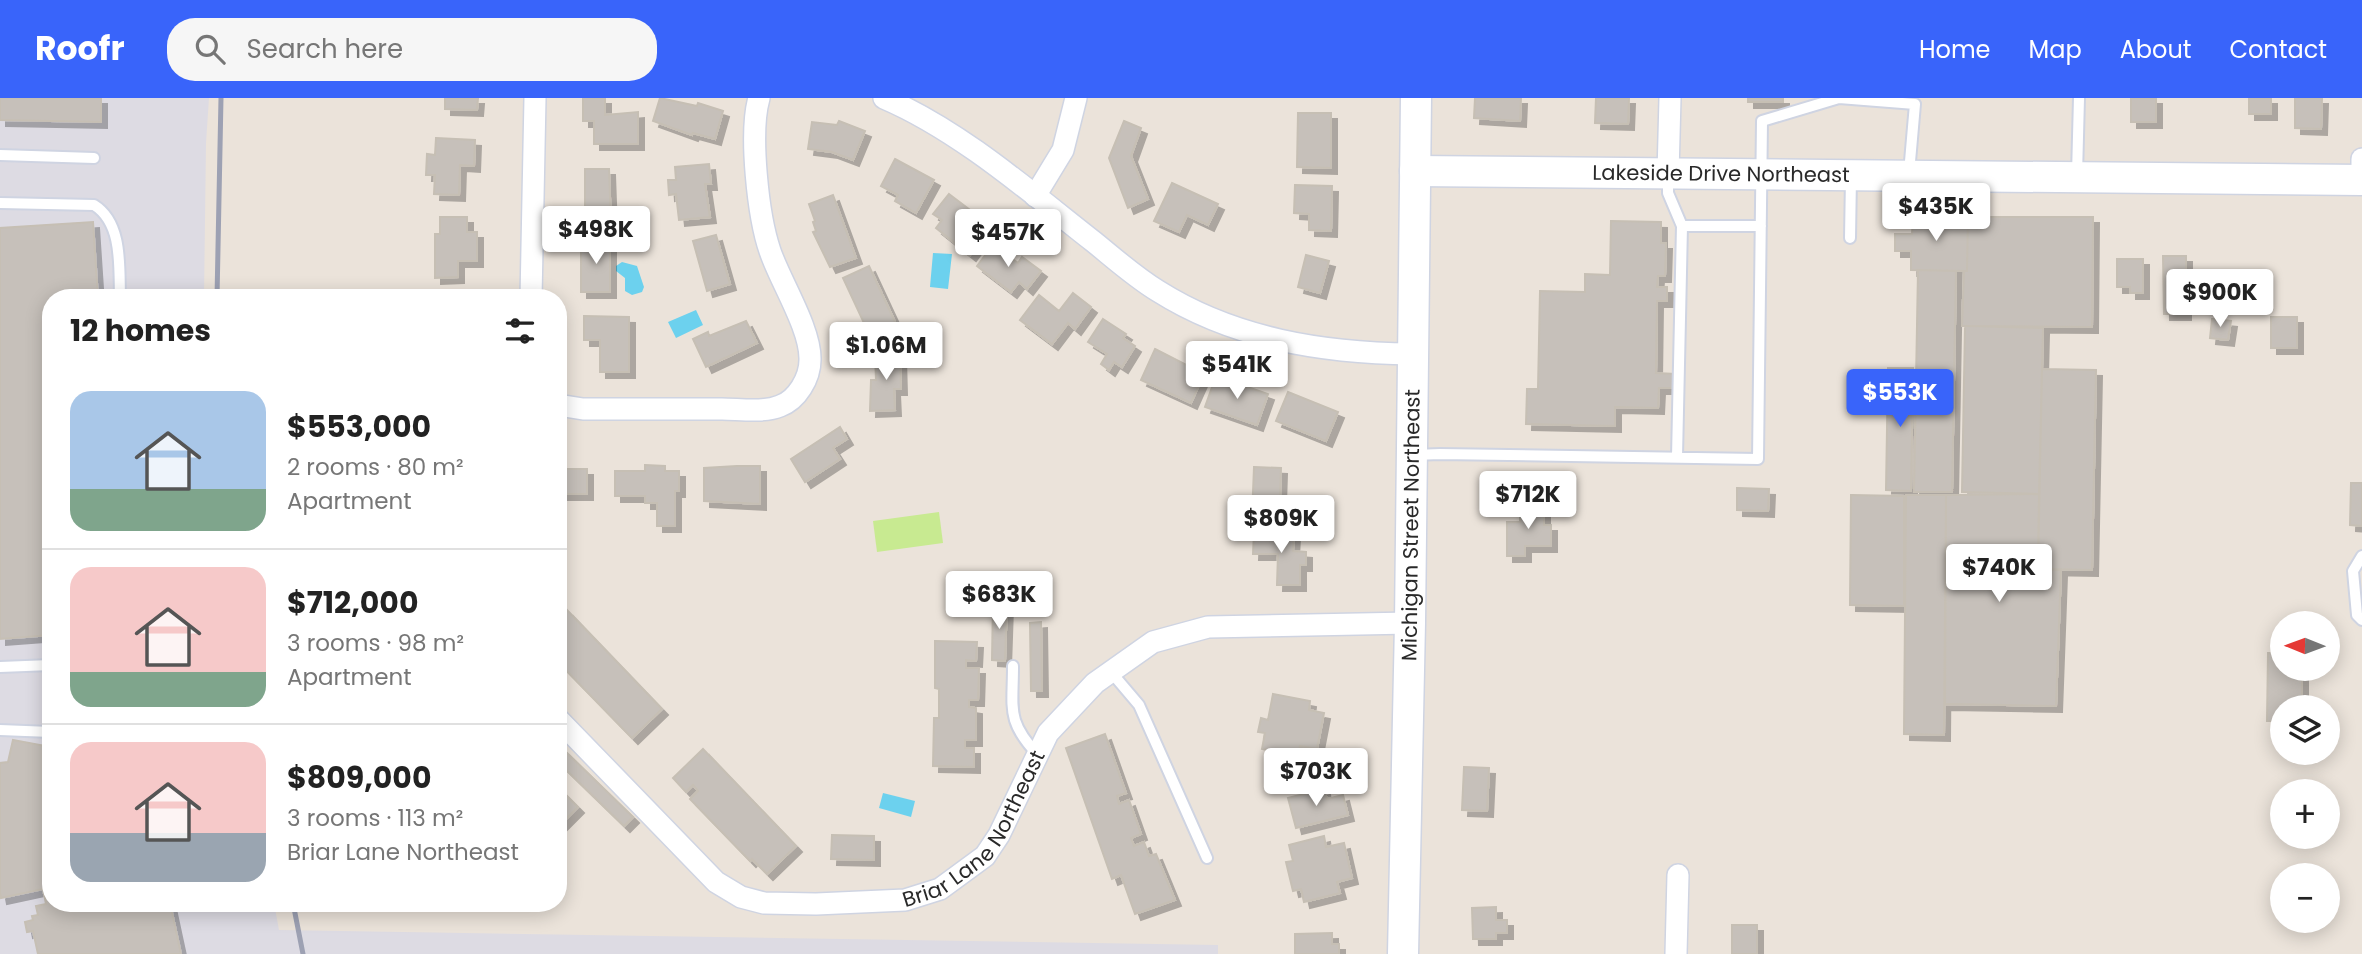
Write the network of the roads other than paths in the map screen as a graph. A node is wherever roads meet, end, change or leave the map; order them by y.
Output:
1 (536, 98) edge
2 (759, 98) edge
3 (884, 98) edge
4 (1076, 98) edge
5 (1416, 98) edge
6 (1670, 98) edge
7 (2079, 98) edge
8 (0, 155) edge
9 (94, 158) dead end
10 (2362, 159) edge
11 (1415, 171) junction
12 (1668, 174) junction
13 (1761, 175) junction
14 (1909, 176) junction
15 (1851, 177) junction
16 (2077, 178) junction
17 (2362, 180) edge
18 (1035, 196) junction
19 (0, 203) edge
20 (1682, 226) junction
21 (1761, 226) junction
22 (1850, 237) dead end
23 (120, 289) edge
24 (531, 289) edge
25 (1412, 354) junction
26 (567, 406) edge
27 (1411, 456) junction
28 (1677, 457) junction
29 (2362, 556) edge
30 (2362, 620) edge
31 (1410, 623) junction
32 (42, 665) edge
33 (1013, 666) dead end
34 (0, 667) edge
35 (1111, 672) junction
36 (567, 728) edge
37 (0, 730) edge
38 (42, 732) edge
39 (1038, 755) junction
40 (1207, 858) dead end
41 (1678, 875) dead end
42 (1403, 954) edge
43 (1676, 954) edge

1 - 24 street
2 - 26 street
3 - 18 street
4 - 18 street
5 - 11 street, Michigan Street Northeast
6 - 12 street
7 - 16 lane
8 - 9 lane
10 - 17 street
11 - 12 street, Lakeside Drive Northeast
11 - 25 street, Michigan Street Northeast
12 - 13 street, Lakeside Drive Northeast
12 - 20 lane
13 - 14 lane
13 - 15 street, Lakeside Drive Northeast
13 - 21 lane
14 - 15 street, Lakeside Drive Northeast
14 - 16 street, Lakeside Drive Northeast
15 - 22 lane
16 - 17 street, Lakeside Drive Northeast
18 - 25 street
19 - 23 lane
20 - 21 lane
20 - 28 lane
21 - 28 lane
25 - 27 street, Michigan Street Northeast
27 - 28 lane
27 - 31 street, Michigan Street Northeast
29 - 30 lane
31 - 35 street, Briar Lane Northeast
31 - 42 street, Michigan Street Northeast
32 - 34 lane
33 - 39 lane
35 - 39 street, Briar Lane Northeast
35 - 40 lane
36 - 39 street, Briar Lane Northeast
37 - 38 lane
41 - 43 street

